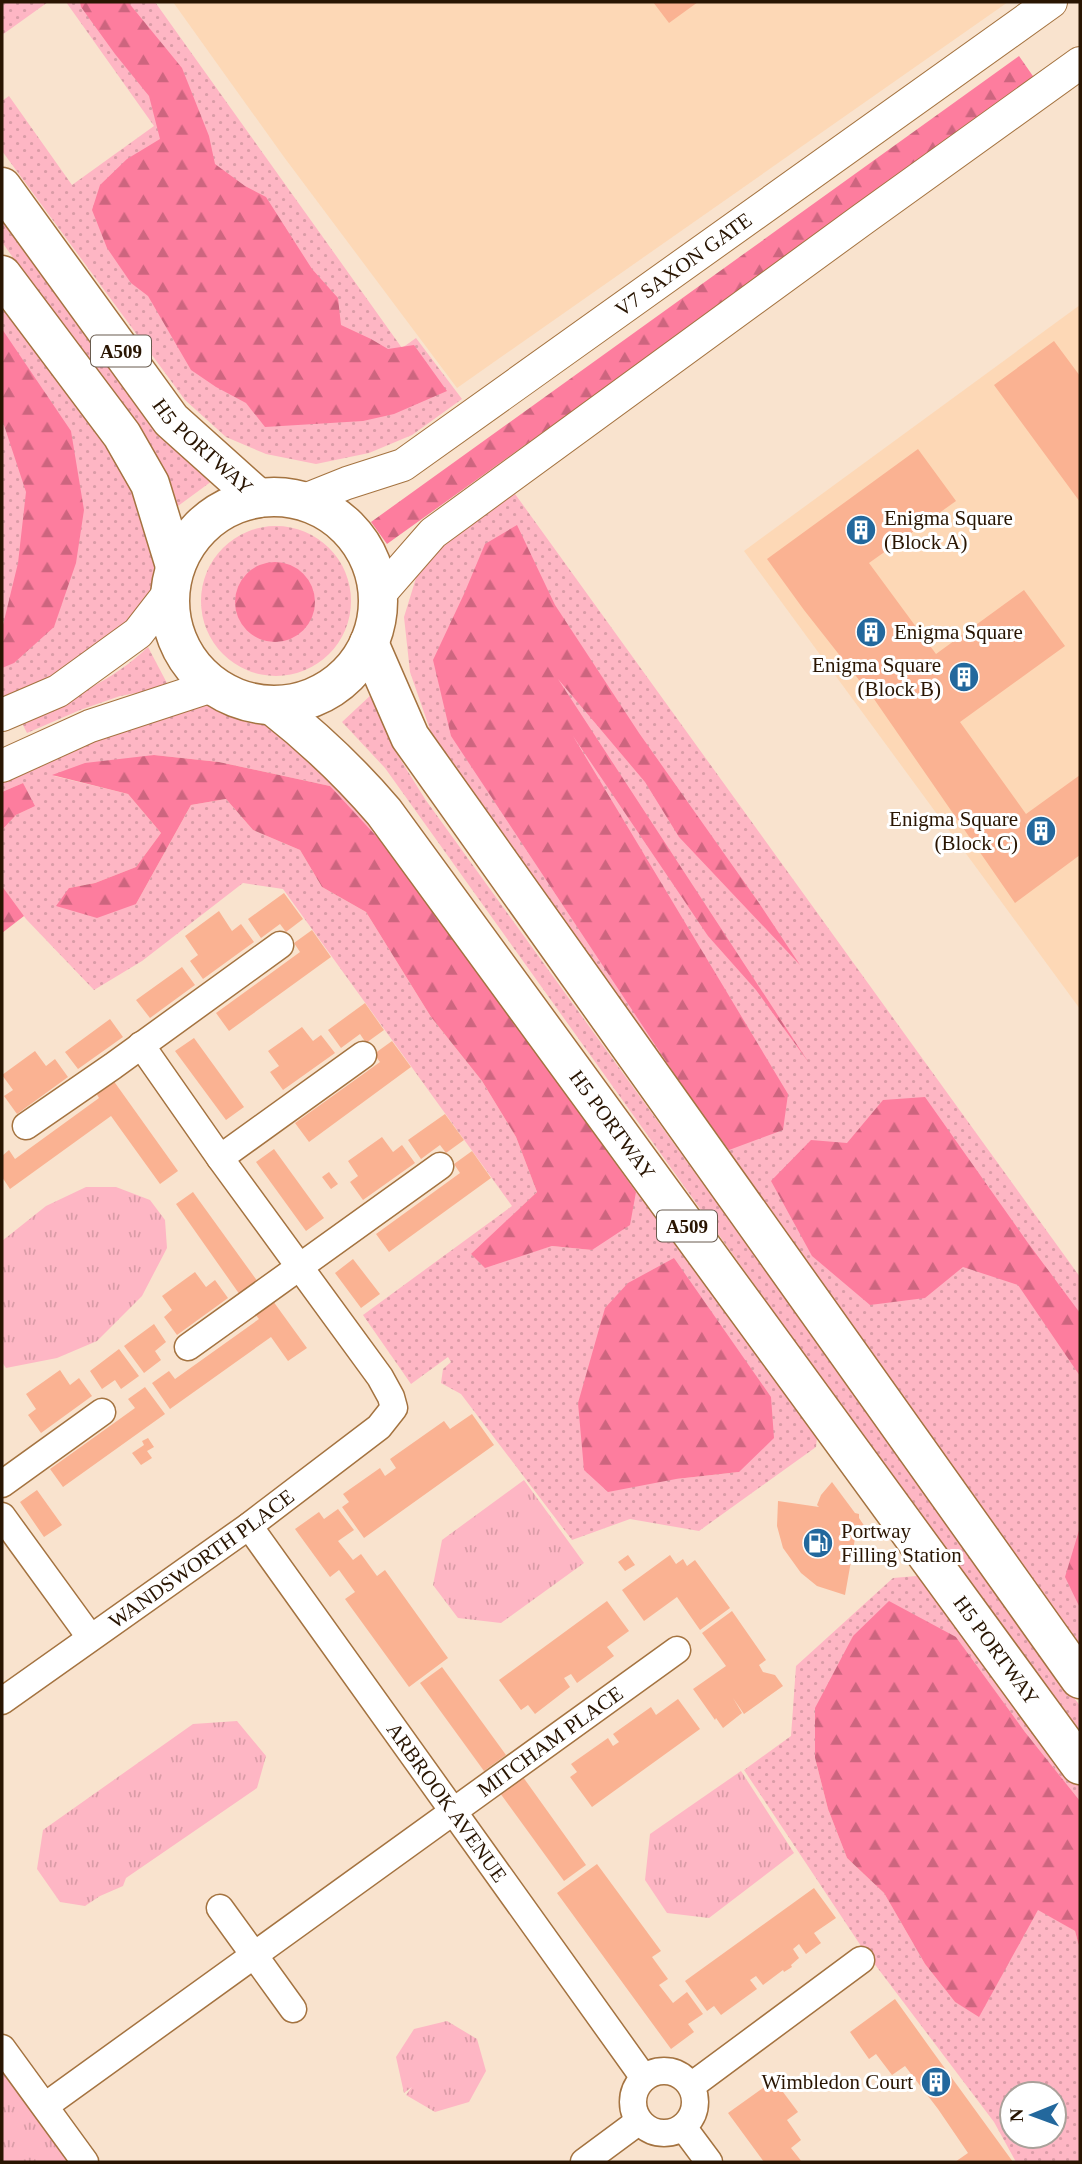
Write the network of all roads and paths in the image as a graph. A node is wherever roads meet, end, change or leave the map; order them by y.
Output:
1 (1051, 2) edge
2 (1080, 63) edge
3 (2, 187) edge
4 (2, 275) edge
5 (258, 498) junction
6 (302, 500) junction
7 (172, 580) junction
8 (378, 596) junction
9 (369, 643) junction
10 (212, 685) junction
11 (273, 706) junction
12 (2, 715) edge
13 (2, 766) edge
14 (280, 945) dead end
15 (141, 1045) junction
16 (363, 1055) dead end
17 (26, 1126) dead end
18 (220, 1158) junction
19 (440, 1166) dead end
20 (300, 1266) junction
21 (188, 1347) dead end
22 (102, 1412) dead end
23 (2, 1484) edge
24 (2, 1516) edge
25 (249, 1527) junction
26 (90, 1637) junction
27 (677, 1650) dead end
28 (1080, 1679) edge
29 (2, 1700) edge
30 (1080, 1765) edge
31 (455, 1812) junction
32 (220, 1908) dead end
33 (255, 1956) junction
34 (861, 1961) dead end
35 (293, 2009) dead end
36 (2, 2048) edge
37 (644, 2078) junction
38 (691, 2086) junction
39 (45, 2106) junction
40 (638, 2122) junction
41 (683, 2127) junction
42 (85, 2162) edge
43 (584, 2162) edge
44 (709, 2162) edge

1 - 6 street, V7 SAXON GATE
2 - 8 street
3 - 5 main road, H5 PORTWAY / A509
4 - 7 main road, A509
5 - 6 main road, A509
5 - 7 main road, A509
6 - 8 main road, A509
7 - 10 main road, A509
7 - 12 street
8 - 9 main road, A509
9 - 11 main road, A509
9 - 28 main road, A509
10 - 11 main road, A509
10 - 13 street
11 - 30 main road, H5 PORTWAY / A509
14 - 15 street
15 - 17 street
15 - 18 street
16 - 18 street
18 - 20 street
19 - 20 street
20 - 21 street
20 - 25 street, WANDSWORTH PLACE
22 - 23 street
24 - 26 street
25 - 26 street, WANDSWORTH PLACE
25 - 31 street, ARBROOK AVENUE
26 - 29 street, WANDSWORTH PLACE
27 - 31 street, MITCHAM PLACE
31 - 33 street, MITCHAM PLACE
31 - 37 street, ARBROOK AVENUE
32 - 33 street
33 - 35 street
33 - 39 street, MITCHAM PLACE
34 - 38 street
36 - 39 street
37 - 38 street
37 - 40 street
38 - 41 street
39 - 42 street
40 - 41 street
40 - 43 street
41 - 44 street

